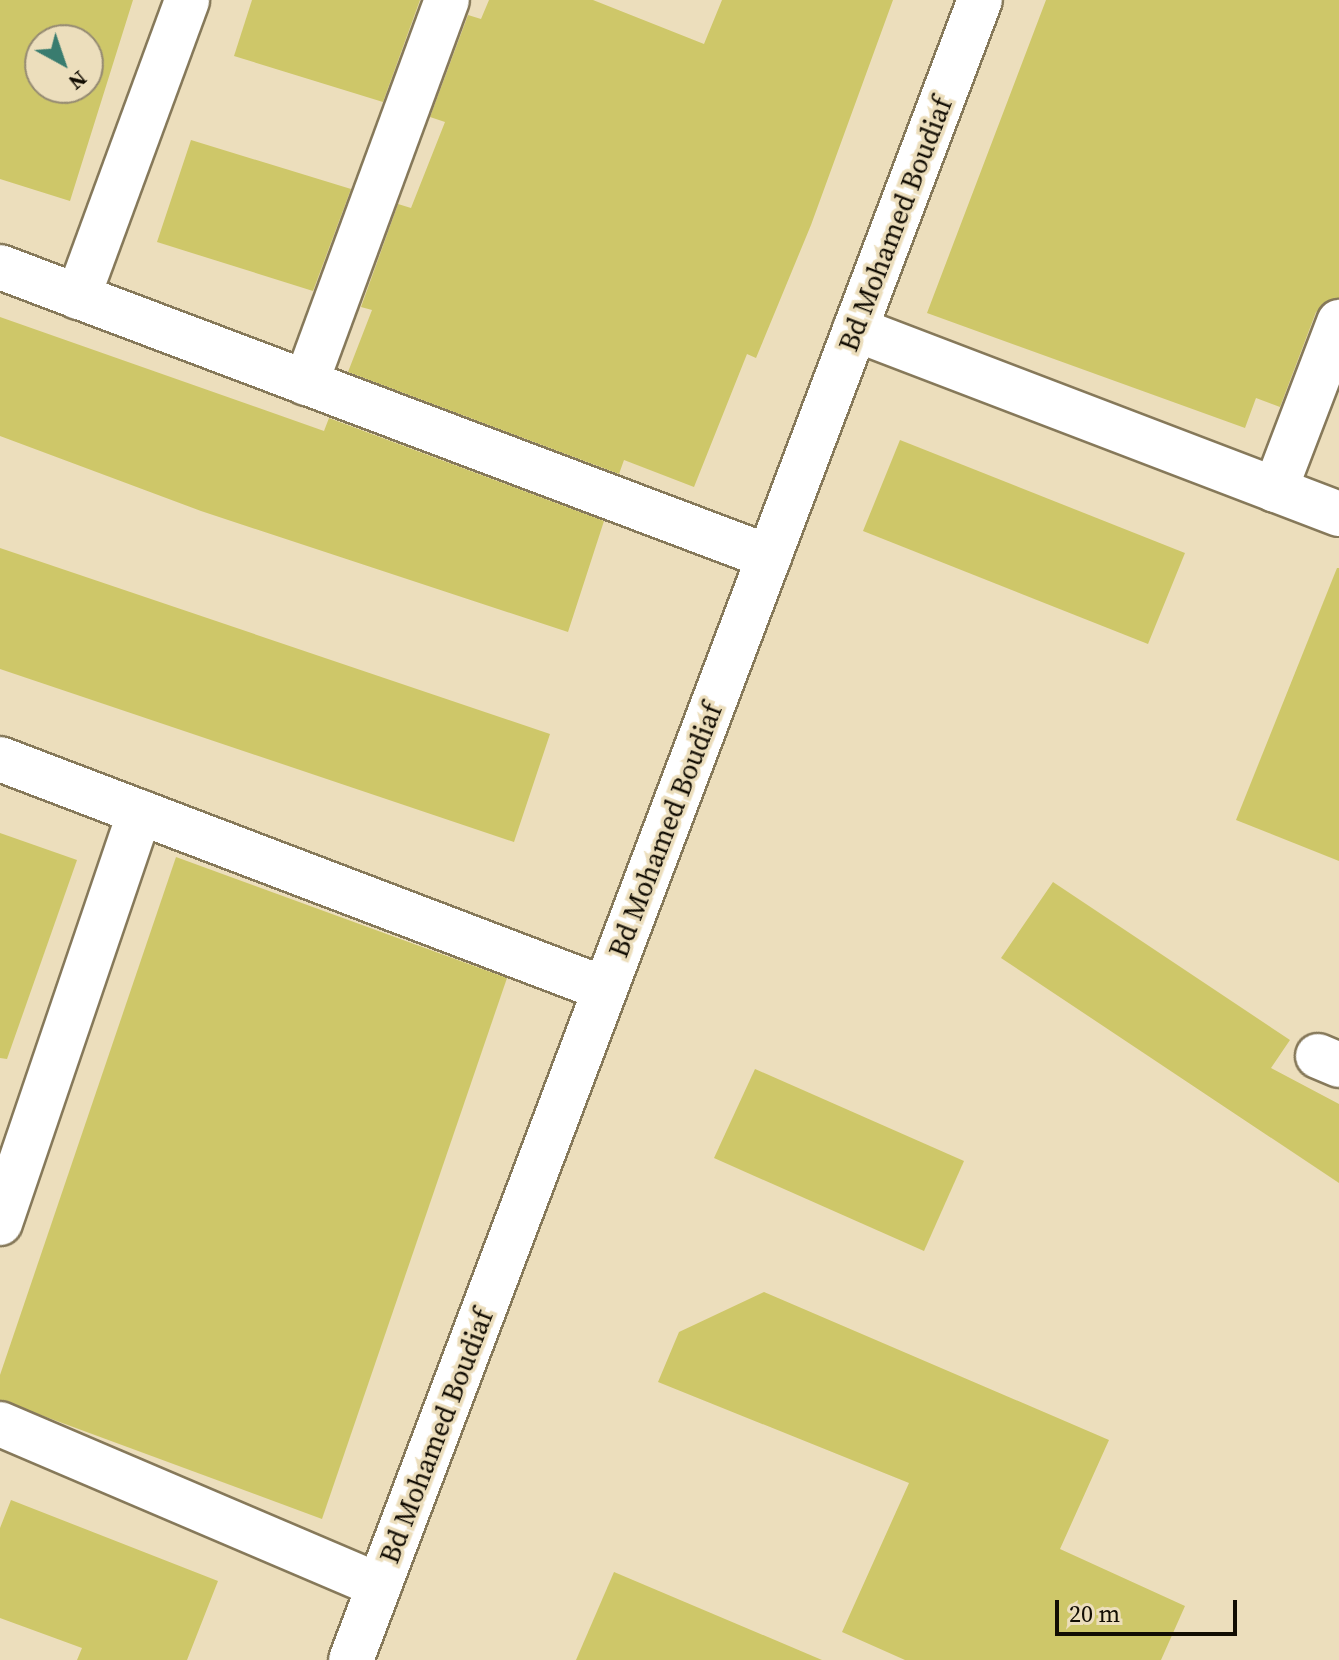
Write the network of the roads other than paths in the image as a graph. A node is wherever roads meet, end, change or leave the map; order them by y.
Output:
1 (187, 0) edge
2 (447, 0) edge
3 (980, 0) edge
4 (0, 267) edge
5 (78, 297) junction
6 (1339, 322) edge
7 (855, 329) junction
8 (306, 383) junction
9 (1275, 490) junction
10 (1339, 514) edge
11 (769, 557) junction
12 (0, 759) edge
13 (140, 812) junction
14 (605, 989) junction
15 (0, 1223) edge
16 (0, 1424) edge
17 (379, 1586) junction
18 (351, 1660) edge

1 - 5 street
2 - 8 street
3 - 7 street, Bd Mohamed Boudiaf
4 - 5 street
5 - 8 street
6 - 9 street
7 - 9 street
7 - 11 street, Bd Mohamed Boudiaf
8 - 11 street
9 - 10 street
11 - 14 street, Bd Mohamed Boudiaf
12 - 13 street
13 - 14 street
13 - 15 street
14 - 17 street, Bd Mohamed Boudiaf
16 - 17 street
17 - 18 street, Bd Mohamed Boudiaf

